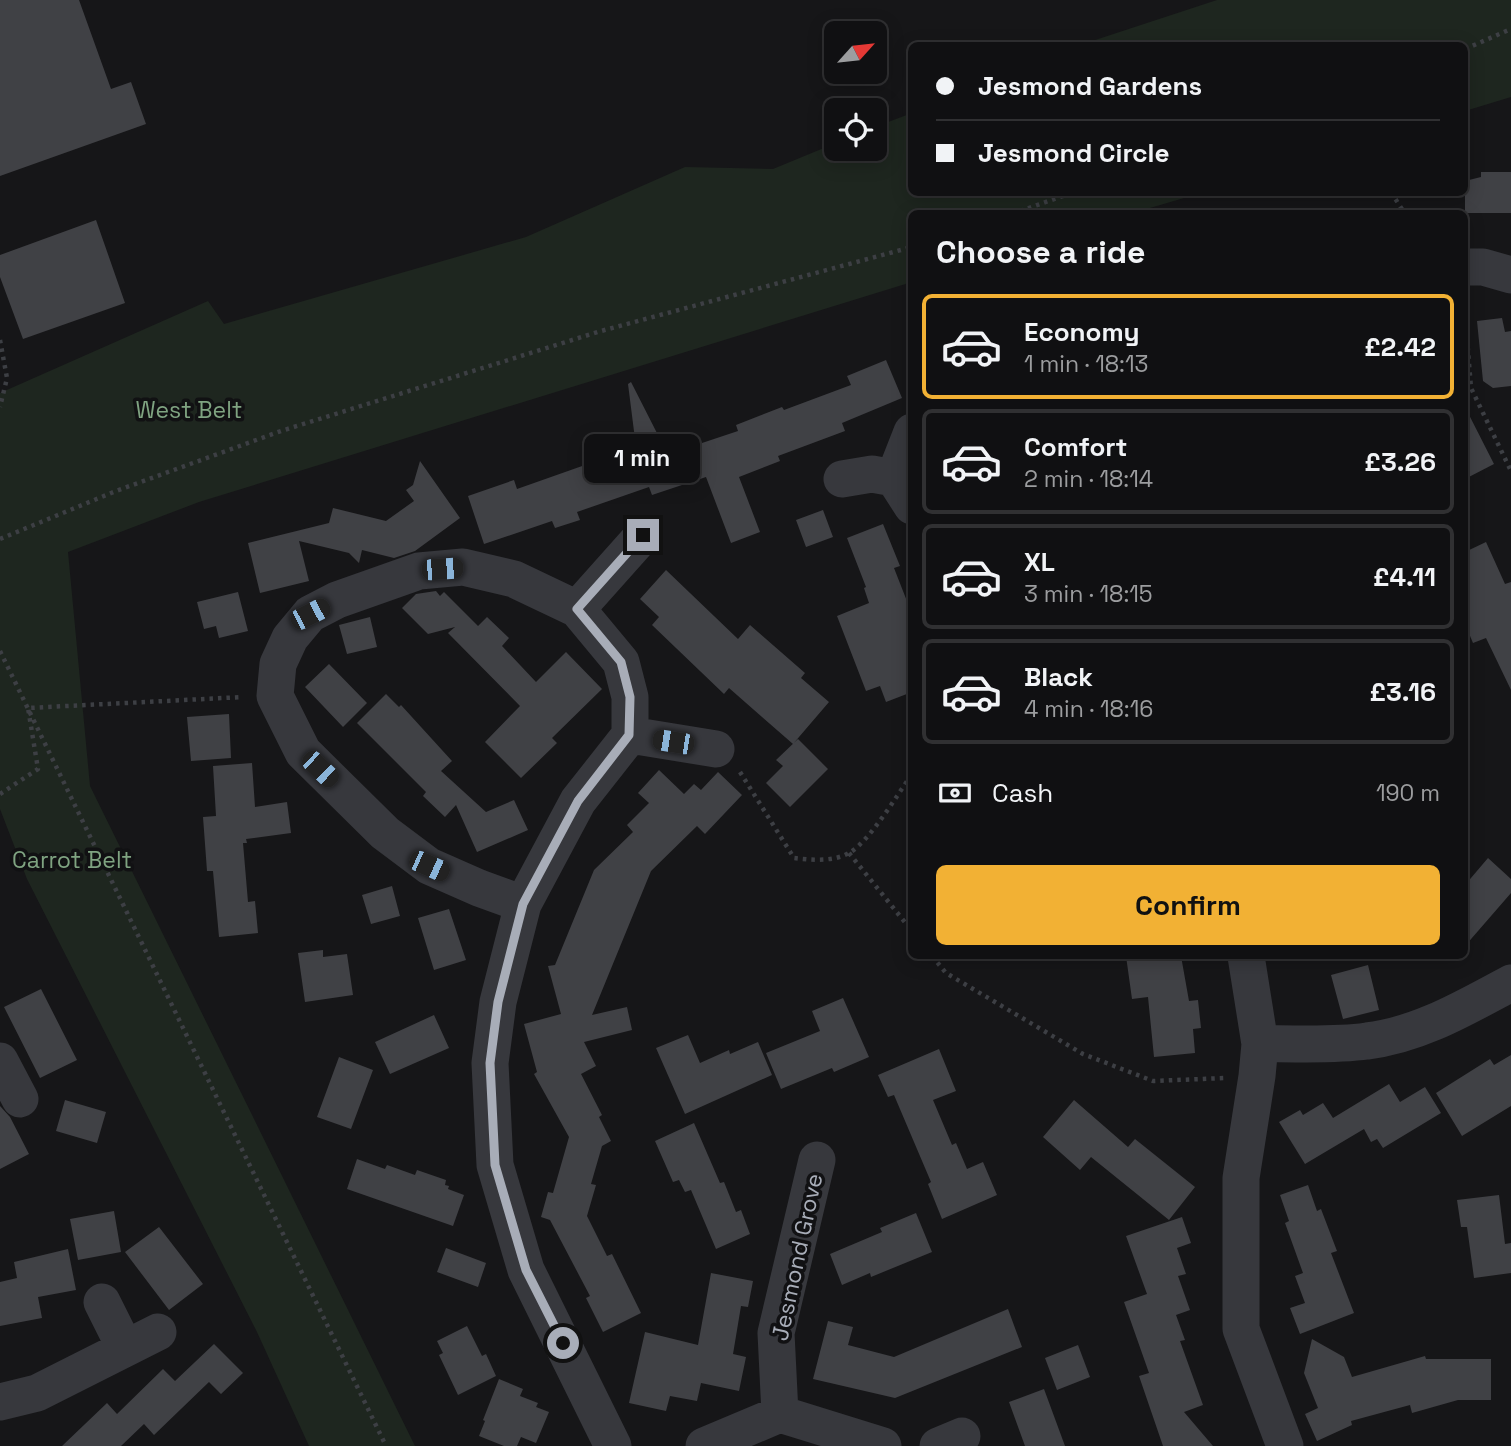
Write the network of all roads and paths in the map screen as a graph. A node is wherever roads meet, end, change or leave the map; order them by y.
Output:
1 (1511, 29) edge
2 (1468, 48) edge
3 (1063, 196) edge
4 (1023, 210) edge
5 (908, 248) edge
6 (1468, 267) edge
7 (1511, 275) edge
8 (0, 340) edge
9 (1468, 350) edge
10 (0, 407) edge
11 (908, 459) edge
12 (1511, 471) edge
13 (842, 479) dead end
14 (903, 492) edge
15 (643, 535) dead end
16 (0, 539) edge
17 (577, 609) junction
18 (0, 651) edge
19 (275, 696) junction
20 (28, 708) junction
21 (629, 735) junction
22 (716, 749) joint
23 (908, 780) edge
24 (0, 794) edge
25 (849, 853) junction
26 (523, 904) junction
27 (908, 926) edge
28 (934, 959) edge
29 (1246, 959) edge
30 (1511, 983) edge
31 (1258, 1060) junction
32 (0, 1061) edge
33 (20, 1099) dead end
34 (817, 1160) dead end
35 (102, 1303) dead end
36 (158, 1332) dead end
37 (125, 1348) junction
38 (0, 1402) edge
39 (780, 1414) junction
40 (386, 1446) edge
41 (613, 1446) edge
42 (704, 1446) edge
43 (883, 1446) edge
44 (1285, 1446) edge

1 - 2 path
3 - 4 path
5 - 16 path
6 - 7 street
8 - 10 path
9 - 12 path
11 - 14 street
13 - 14 street
15 - 17 street
17 - 19 street
17 - 21 street
18 - 20 path
19 - 20 path
19 - 26 street
20 - 24 path
20 - 40 path
21 - 22 street
21 - 26 street
22 - 25 path
23 - 25 path
25 - 27 path
26 - 41 street
28 - 31 path
29 - 31 street
30 - 31 street
31 - 44 street
32 - 33 street
34 - 39 street, Jesmond Grove
35 - 37 street
36 - 37 street
37 - 38 street
39 - 42 street
39 - 43 street

